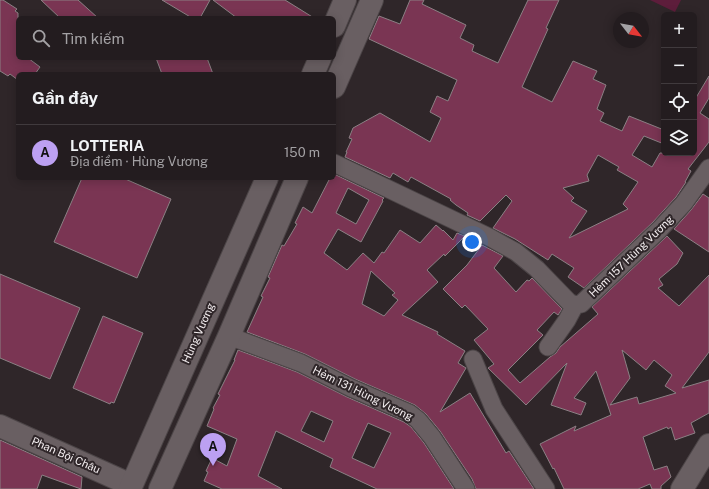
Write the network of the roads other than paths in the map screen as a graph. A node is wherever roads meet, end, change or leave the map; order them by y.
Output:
1 (346, 0) edge
2 (372, 0) edge
3 (336, 22) edge
4 (319, 60) edge
5 (314, 72) edge
6 (336, 82) edge
7 (336, 164) edge
8 (709, 168) edge
9 (266, 180) edge
10 (296, 180) edge
11 (575, 305) junction
12 (229, 336) junction
13 (548, 346) dead end
14 (473, 359) dead end
15 (0, 426) edge
16 (709, 446) edge
17 (135, 488) edge
18 (160, 489) edge
19 (466, 489) edge
20 (546, 489) edge
21 (682, 489) edge

1 - 3 main road
2 - 6 main road
4 - 5 main road
7 - 11 street
8 - 11 street, Hẻm 157 Hùng Vương
9 - 17 main road, Hùng Vương
10 - 12 main road
11 - 13 street
12 - 18 main road
12 - 19 street, Hẻm 131 Hùng Vương
14 - 20 street
15 - 17 main road, Phan Bội Châu
16 - 21 main road

